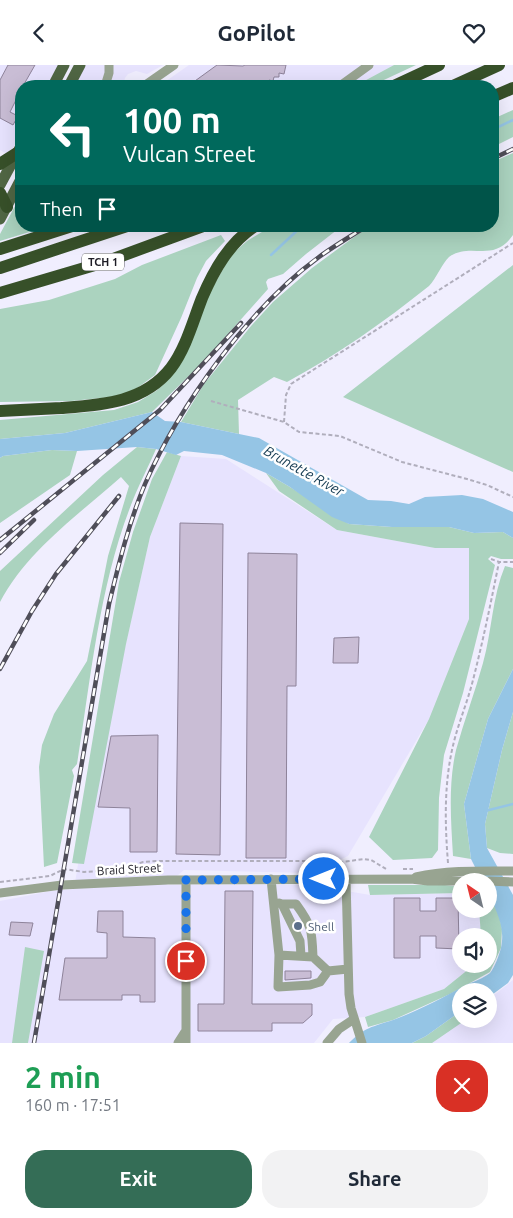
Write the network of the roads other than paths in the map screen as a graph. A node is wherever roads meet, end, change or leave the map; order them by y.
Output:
1 (64, 65) edge
2 (80, 65) edge
3 (108, 65) edge
4 (174, 65) edge
5 (369, 65) edge
6 (439, 65) edge
7 (499, 65) edge
8 (56, 80) edge
9 (72, 80) edge
10 (107, 80) edge
11 (153, 80) edge
12 (348, 80) edge
13 (407, 80) edge
14 (466, 80) edge
15 (513, 87) edge
16 (499, 94) edge
17 (15, 152) edge
18 (15, 157) edge
19 (0, 164) edge
20 (0, 185) edge
21 (15, 191) edge
22 (0, 193) edge
23 (7, 207) junction
24 (0, 219) edge
25 (53, 232) edge
26 (109, 232) edge
27 (187, 232) edge
28 (248, 232) edge
29 (0, 249) edge
30 (0, 268) edge
31 (0, 293) edge
32 (0, 411) edge
33 (513, 871) edge
34 (271, 879) junction
35 (346, 879) junction
36 (411, 879) junction
37 (186, 880) junction
38 (452, 881) edge
39 (498, 881) edge
40 (513, 882) edge
41 (0, 893) edge
42 (277, 903) junction
43 (279, 955) junction
44 (301, 956) junction
45 (313, 957) junction
46 (348, 969) junction
47 (328, 971) junction
48 (354, 1019) junction
49 (185, 1032) junction
50 (178, 1043) edge
51 (186, 1043) edge
52 (327, 1043) edge
53 (362, 1043) edge

1 - 8 main road
2 - 9 main road
3 - 10 street
4 - 11 street
5 - 12 street
6 - 13 highway
7 - 14 highway
15 - 16 highway
17 - 19 highway
18 - 20 main road
21 - 23 main road
22 - 23 highway
23 - 24 main road
25 - 29 highway
26 - 30 highway, TCH 1
27 - 31 highway, TCH 1
28 - 32 highway
33 - 36 street, Braid Street
34 - 35 street, Braid Street
34 - 37 street, Braid Street
34 - 42 street
35 - 36 street, Braid Street
35 - 46 street
36 - 38 street, Braid Street
37 - 41 street, Braid Street
37 - 49 street
39 - 40 street
42 - 43 street
42 - 44 street
42 - 45 street
43 - 44 street
43 - 47 street
44 - 45 street
45 - 47 street
46 - 47 street
46 - 48 street
48 - 52 street
48 - 53 street
49 - 50 street
49 - 51 street

